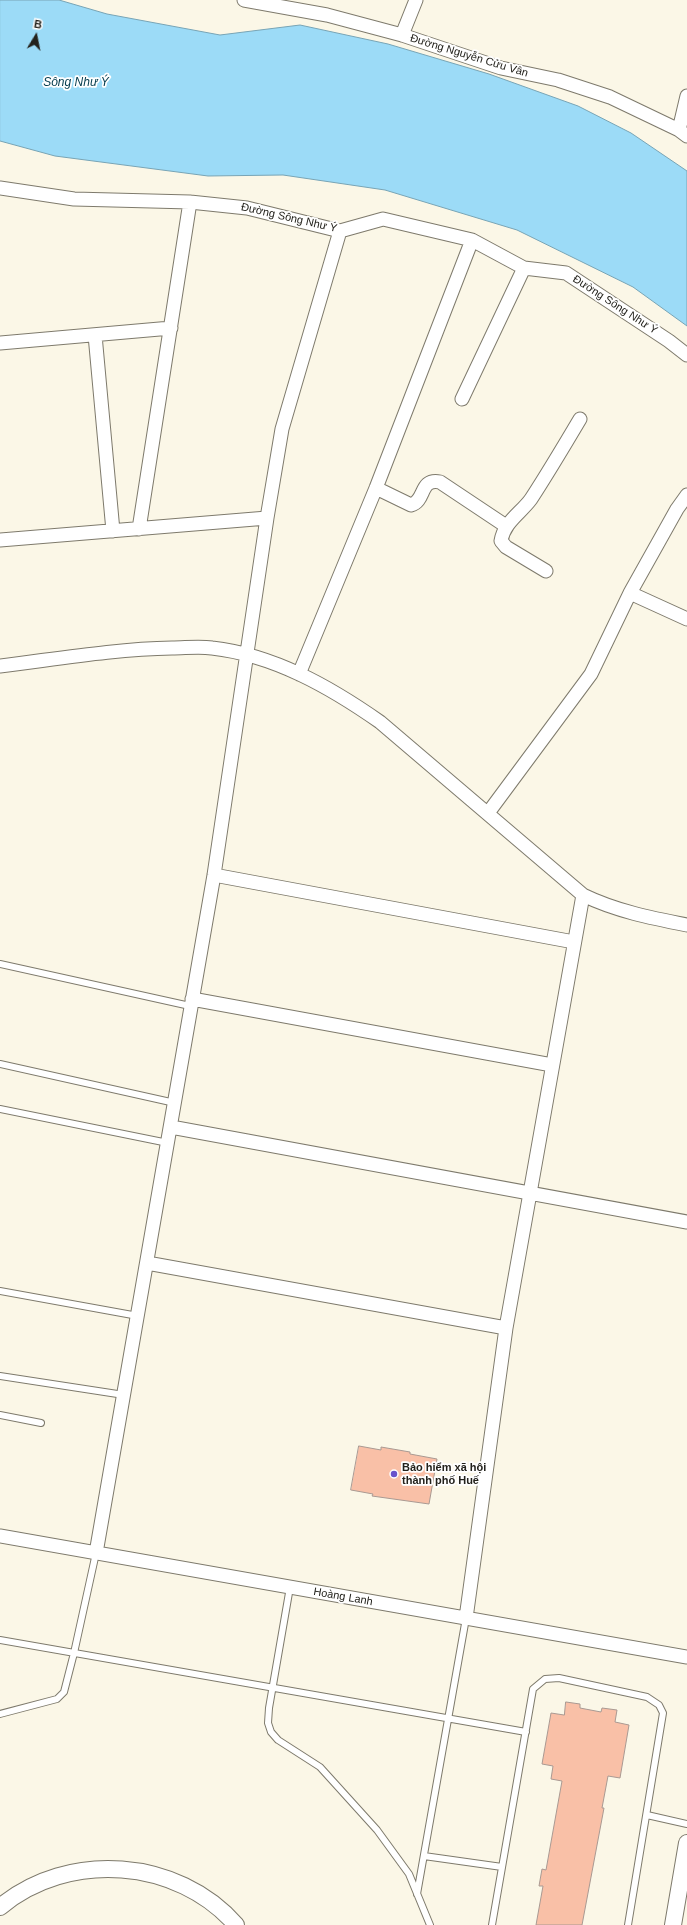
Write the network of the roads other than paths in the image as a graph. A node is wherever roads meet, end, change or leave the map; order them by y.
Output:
1 (244, 0) edge
2 (416, 0) edge
3 (402, 36) junction
4 (687, 96) edge
5 (683, 133) edge
6 (0, 188) edge
7 (190, 202) junction
8 (340, 231) junction
9 (472, 240) junction
10 (524, 268) junction
11 (171, 328) junction
12 (95, 335) junction
13 (0, 344) edge
14 (687, 355) edge
15 (462, 399) dead end
16 (580, 419) dead end
17 (376, 488) junction
18 (687, 495) edge
19 (266, 518) junction
20 (506, 526) junction
21 (140, 529) junction
22 (113, 531) junction
23 (0, 540) edge
24 (546, 571) dead end
25 (630, 593) junction
26 (687, 619) edge
27 (248, 654) junction
28 (0, 666) edge
29 (299, 674) junction
30 (488, 813) junction
31 (214, 875) junction
32 (583, 895) junction
33 (687, 925) edge
34 (574, 942) junction
35 (0, 964) edge
36 (191, 1003) junction
37 (0, 1064) edge
38 (552, 1065) junction
39 (175, 1103) junction
40 (0, 1109) edge
41 (171, 1127) junction
42 (168, 1143) junction
43 (530, 1193) junction
44 (687, 1222) edge
45 (147, 1263) junction
46 (0, 1291) edge
47 (138, 1316) junction
48 (506, 1328) junction
49 (0, 1376) edge
50 (124, 1395) junction
51 (0, 1415) edge
52 (40, 1423) dead end
53 (0, 1536) edge
54 (96, 1553) junction
55 (290, 1587) junction
56 (466, 1618) junction
57 (0, 1640) edge
58 (74, 1653) junction
59 (687, 1656) edge
60 (273, 1688) junction
61 (0, 1714) edge
62 (448, 1718) junction
63 (526, 1732) junction
64 (647, 1815) junction
65 (687, 1824) edge
66 (687, 1843) edge
67 (424, 1856) junction
68 (502, 1867) junction
69 (417, 1894) junction
70 (0, 1907) edge
71 (236, 1925) edge
72 (430, 1925) edge
73 (492, 1925) edge
74 (628, 1925) edge
75 (673, 1925) edge

1 - 3 street, Đường Nguyễn Cửu Vân
2 - 3 street
3 - 5 street, Đường Nguyễn Cửu Vân
4 - 5 street
6 - 7 street, Đường Sông Như Ý
7 - 8 street, Đường Sông Như Ý
7 - 11 street
8 - 9 street, Đường Sông Như Ý
8 - 19 street
9 - 10 street, Đường Sông Như Ý
9 - 17 street
10 - 14 street, Đường Sông Như Ý
10 - 15 street
11 - 12 street
11 - 21 street
12 - 13 street
12 - 22 street
16 - 20 street
17 - 20 street
17 - 29 street
18 - 25 street
19 - 21 street
19 - 27 street
20 - 24 street
21 - 22 street
22 - 23 street
25 - 26 street
25 - 30 street
27 - 28 street
27 - 29 street
27 - 31 street
29 - 30 street
30 - 32 street
31 - 34 street
31 - 36 street
32 - 33 street
32 - 34 street
34 - 38 street
35 - 36 lane
36 - 38 street
36 - 39 street
37 - 39 lane
38 - 43 street
39 - 41 street
40 - 42 lane
41 - 42 street
41 - 43 street
42 - 45 street
43 - 44 street
43 - 48 street
45 - 47 street
45 - 48 street
46 - 47 lane
47 - 50 street
48 - 56 street
49 - 50 lane
50 - 54 street
51 - 52 lane
53 - 54 street, Hoàng Lanh
54 - 55 street, Hoàng Lanh
54 - 58 lane
55 - 56 street, Hoàng Lanh
55 - 60 lane
56 - 59 street, Hoàng Lanh
56 - 62 lane
57 - 58 lane
58 - 60 lane
58 - 61 lane
60 - 62 lane
60 - 69 lane
62 - 63 lane
62 - 67 lane
63 - 64 lane
63 - 68 lane
64 - 65 lane
64 - 74 lane
66 - 75 street
67 - 68 lane
67 - 69 lane
68 - 73 lane
69 - 72 lane
70 - 71 street

